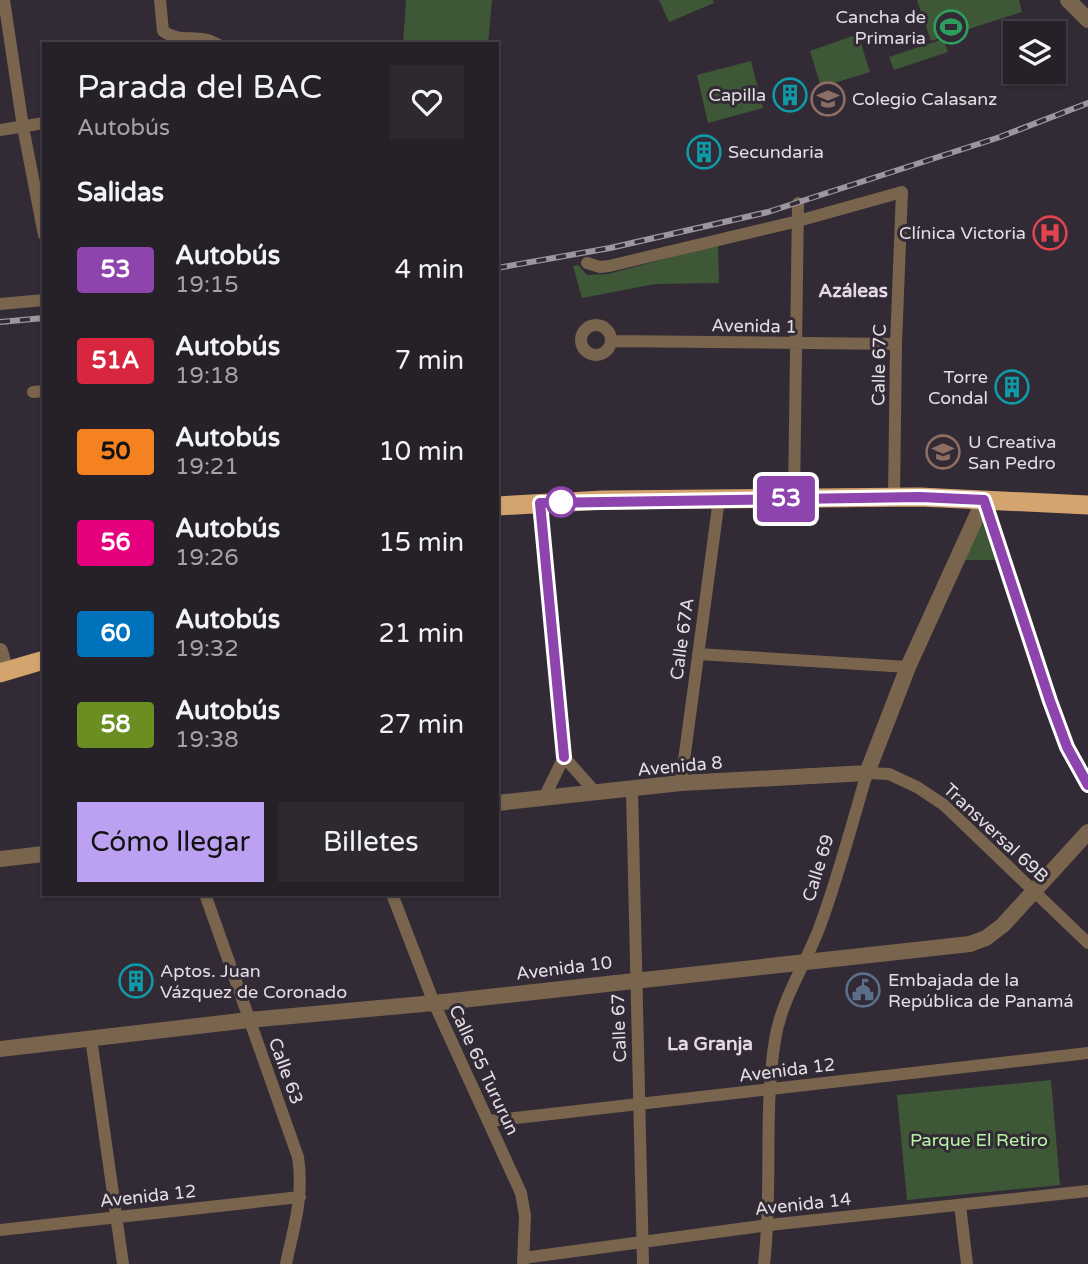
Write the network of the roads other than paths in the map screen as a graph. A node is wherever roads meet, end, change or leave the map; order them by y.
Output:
1 (4, 0) edge
2 (160, 0) edge
3 (1068, 0) edge
4 (1088, 20) edge
5 (214, 42) edge
6 (42, 123) edge
7 (23, 127) junction
8 (0, 130) edge
9 (798, 203) dead end
10 (798, 221) junction
11 (42, 225) edge
12 (587, 263) dead end
13 (42, 300) edge
14 (0, 304) edge
15 (611, 341) dead end
16 (797, 344) junction
17 (896, 344) junction
18 (794, 498) junction
19 (894, 498) junction
20 (719, 499) junction
21 (984, 500) junction
22 (540, 503) junction
23 (1088, 505) edge
24 (499, 506) edge
25 (0, 651) edge
26 (698, 654) junction
27 (42, 661) edge
28 (908, 667) junction
29 (3, 673) edge
30 (564, 757) junction
31 (867, 773) junction
32 (681, 783) junction
33 (1088, 786) edge
34 (632, 790) junction
35 (596, 793) junction
36 (544, 798) junction
37 (499, 803) edge
38 (1088, 832) edge
39 (42, 854) edge
40 (0, 859) edge
41 (1034, 892) junction
42 (206, 896) edge
43 (393, 896) edge
44 (1088, 943) edge
45 (804, 962) junction
46 (635, 979) junction
47 (434, 1003) junction
48 (249, 1020) junction
49 (91, 1038) junction
50 (0, 1049) edge
51 (1088, 1053) edge
52 (769, 1089) junction
53 (639, 1104) junction
54 (489, 1121) junction
55 (1088, 1191) edge
56 (300, 1197) junction
57 (960, 1205) junction
58 (118, 1217) junction
59 (769, 1225) junction
60 (0, 1230) edge
61 (642, 1241) junction
62 (523, 1261) edge
63 (123, 1264) edge
64 (285, 1264) edge
65 (643, 1264) edge
66 (764, 1264) edge
67 (967, 1264) edge

1 - 7 street
2 - 5 street
3 - 4 street
6 - 7 street
7 - 8 street
7 - 11 street
9 - 10 street
10 - 12 street
10 - 16 street
10 - 17 street, Calle 67C
13 - 14 street
15 - 16 street, Avenida 1
16 - 17 street, Avenida 1
16 - 18 street
17 - 19 street, Calle 67C
18 - 19 highway
18 - 20 highway
19 - 21 highway
20 - 22 highway
20 - 26 street, Calle 67A
21 - 23 highway
21 - 28 street, Calle 69
21 - 33 street
22 - 24 highway
22 - 30 street
25 - 29 street
26 - 28 street
26 - 32 street, Calle 67A
27 - 29 highway
28 - 31 street, Calle 69
30 - 35 street
30 - 36 street
31 - 32 street, Avenida 8
31 - 41 street, Transversal 69B
31 - 45 street, Calle 69
32 - 34 street, Avenida 8
34 - 35 street, Avenida 8
34 - 46 street, Calle 67
35 - 36 street, Avenida 8
36 - 37 street, Avenida 8
38 - 41 street, Avenida 10
39 - 40 street
41 - 44 street, Transversal 69B
41 - 45 street, Avenida 10
42 - 48 street, Calle 63
43 - 47 street, Calle 65 Tururun
45 - 46 street, Avenida 10
45 - 52 street, Calle 69
46 - 47 street, Avenida 10
46 - 53 street, Calle 67
47 - 48 street, Avenida 10
47 - 54 street, Calle 65 Tururun
48 - 49 street, Avenida 10
48 - 56 street, Calle 63
49 - 50 street, Avenida 10
49 - 58 street
51 - 52 street, Avenida 12
52 - 53 street, Avenida 12
52 - 59 street, Calle 69
53 - 54 street, Avenida 12
53 - 61 street, Calle 67
54 - 62 street, Calle 65 Tururun
55 - 57 street, Avenida 14
56 - 58 street, Avenida 12
56 - 64 street, Calle 63
57 - 59 street, Avenida 14
57 - 67 street
58 - 60 street, Avenida 12
58 - 63 street
59 - 61 street, Avenida 14
59 - 66 street, Calle 69
61 - 62 street, Avenida 14
61 - 65 street, Calle 67

